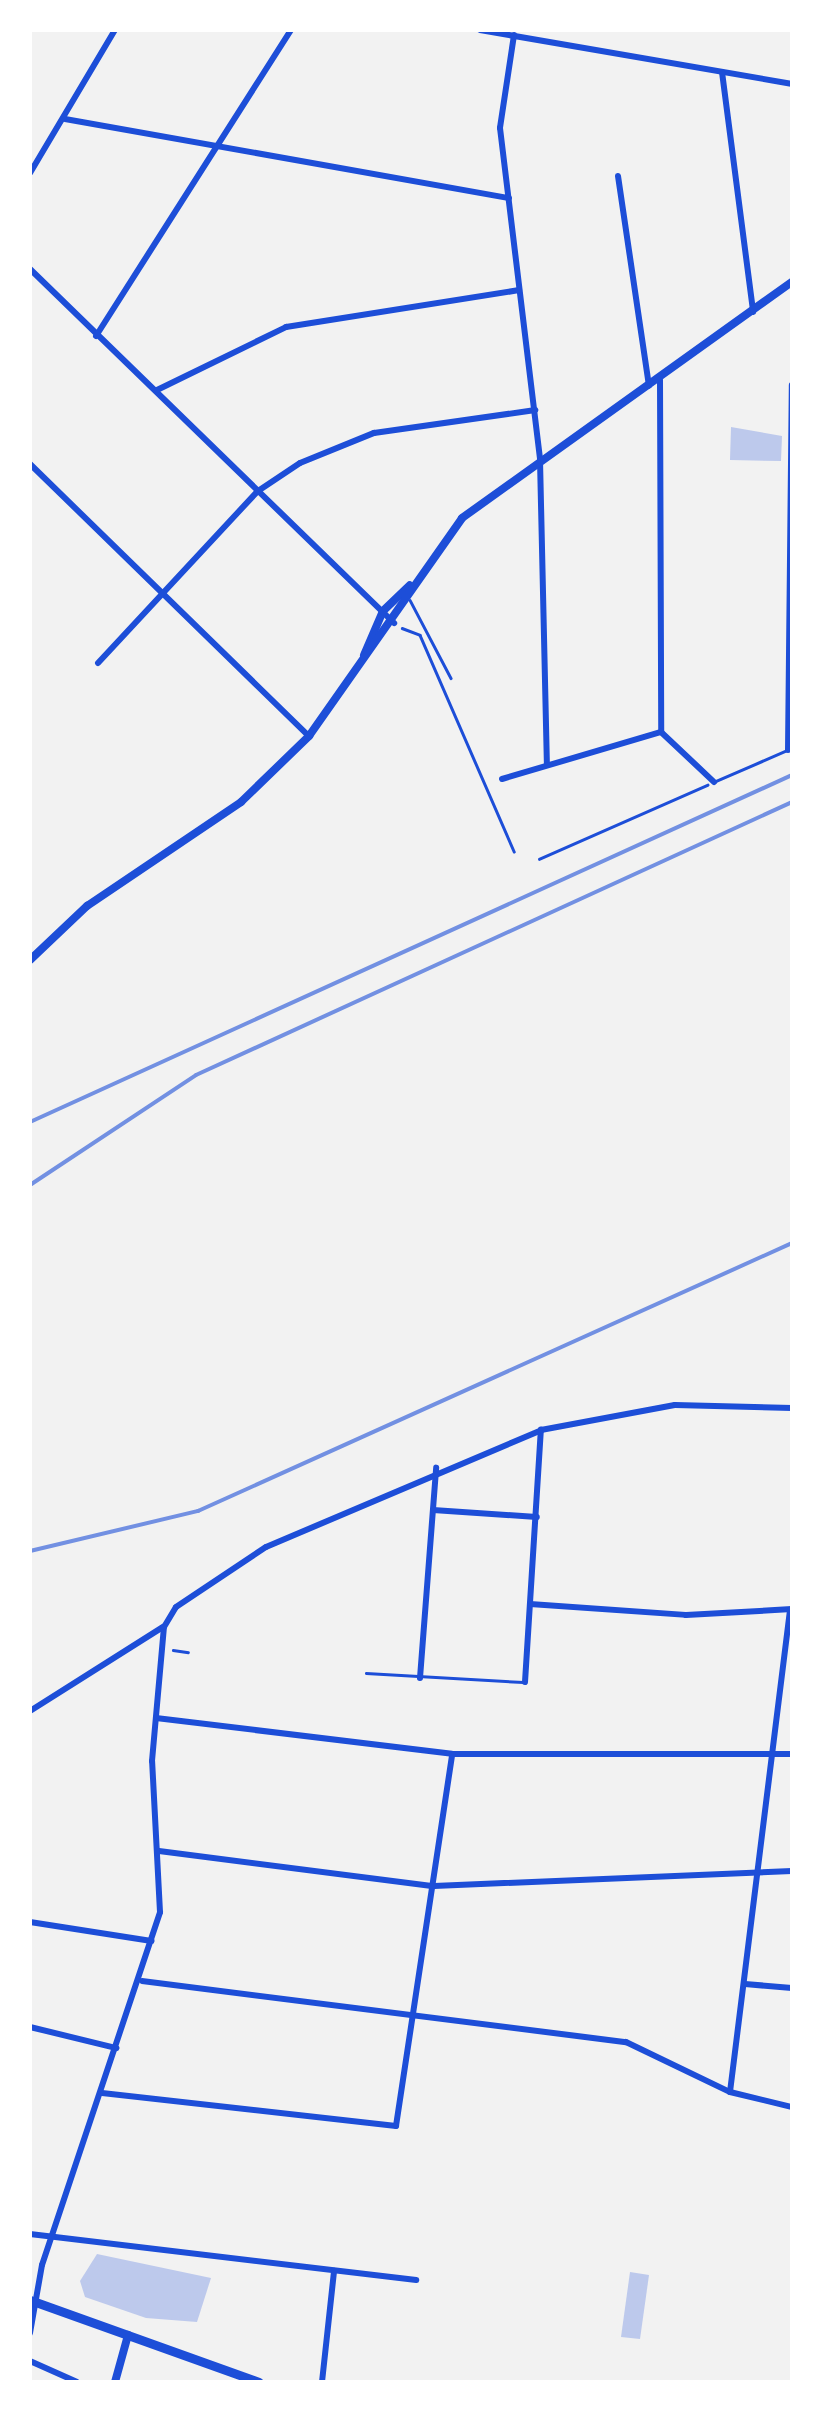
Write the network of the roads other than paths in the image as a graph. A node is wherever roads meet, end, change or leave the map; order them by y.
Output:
1 (115, 30) edge
2 (291, 30) edge
3 (480, 30) edge
4 (550, 30) edge
5 (514, 35) junction
6 (549, 41) junction
7 (722, 72) junction
8 (792, 84) edge
9 (64, 118) junction
10 (222, 149) junction
11 (30, 173) edge
12 (618, 176) dead end
13 (508, 198) junction
14 (30, 269) edge
15 (790, 286) edge
16 (519, 290) junction
17 (754, 312) junction
18 (96, 336) junction
19 (660, 380) junction
20 (792, 384) edge
21 (650, 387) junction
22 (156, 390) junction
23 (534, 410) junction
24 (540, 460) junction
25 (30, 464) edge
26 (791, 474) edge
27 (258, 492) junction
28 (412, 584) junction
29 (162, 592) junction
30 (408, 597) junction
31 (789, 607) edge
32 (383, 612) junction
33 (394, 623) junction
34 (364, 659) junction
35 (98, 663) dead end
36 (451, 678) dead end
37 (660, 732) junction
38 (309, 736) junction
39 (790, 748) edge
40 (546, 765) junction
41 (502, 779) dead end
42 (714, 782) joint
43 (30, 960) edge
44 (792, 1408) edge
45 (540, 1430) junction
46 (436, 1468) junction
47 (434, 1510) junction
48 (537, 1518) junction
49 (530, 1604) junction
50 (791, 1610) edge
51 (164, 1627) junction
52 (366, 1674) dead end
53 (420, 1678) junction
54 (524, 1682) joint
55 (30, 1711) edge
56 (156, 1718) junction
57 (774, 1753) junction
58 (452, 1754) junction
59 (792, 1754) edge
60 (159, 1851) junction
61 (759, 1868) junction
62 (792, 1871) edge
63 (434, 1886) junction
64 (30, 1922) edge
65 (152, 1940) junction
66 (142, 1981) junction
67 (745, 1984) junction
68 (792, 1988) edge
69 (416, 2016) junction
70 (30, 2026) edge
71 (116, 2048) junction
72 (730, 2092) junction
73 (102, 2093) junction
74 (792, 2107) edge
75 (30, 2234) edge
76 (52, 2238) junction
77 (334, 2271) junction
78 (416, 2280) dead end
79 (32, 2301) edge
80 (30, 2333) edge
81 (128, 2335) junction
82 (30, 2361) edge
83 (77, 2382) edge
84 (115, 2382) edge
85 (259, 2382) edge
86 (322, 2382) edge

1 - 9 street
2 - 10 street
3 - 5 street
4 - 6 street
5 - 6 street
5 - 13 street
6 - 7 street
7 - 8 street
7 - 17 street
9 - 10 street
9 - 11 street
10 - 13 street
10 - 18 street
12 - 21 street
13 - 16 street
14 - 18 street
15 - 17 street
16 - 22 street
16 - 23 street
17 - 19 street
18 - 22 street
19 - 21 street
19 - 37 street
20 - 26 street
21 - 24 street
22 - 27 street
23 - 24 street
23 - 27 street
24 - 28 street
24 - 40 street
25 - 29 street
26 - 31 street
27 - 29 street
27 - 32 street
28 - 30 street
28 - 32 street
29 - 35 street
29 - 38 street
30 - 33 street
30 - 36 lane
31 - 39 street
32 - 33 street
32 - 34 street
33 - 34 street
34 - 38 street
37 - 40 street
37 - 42 street
38 - 43 street
39 - 42 lane
40 - 41 street
44 - 45 street
45 - 46 street
45 - 48 street
46 - 47 street
46 - 51 street
47 - 48 street
47 - 53 street
48 - 49 street
49 - 50 street
49 - 54 street
50 - 57 street
51 - 55 street
51 - 56 street
52 - 53 lane
53 - 54 lane
56 - 58 street
56 - 60 street
57 - 58 street
57 - 59 street
57 - 61 street
58 - 63 street
60 - 63 street
60 - 65 street
61 - 62 street
61 - 63 street
61 - 67 street
63 - 69 street
64 - 65 street
65 - 66 street
66 - 69 street
66 - 71 street
67 - 68 street
67 - 72 street
69 - 72 street
69 - 73 street
70 - 71 street
71 - 73 street
72 - 74 street
73 - 76 street
75 - 76 street
76 - 77 street
76 - 79 street
77 - 78 street
77 - 86 street
79 - 80 street
79 - 81 main road
81 - 84 street
81 - 85 main road
82 - 83 street

